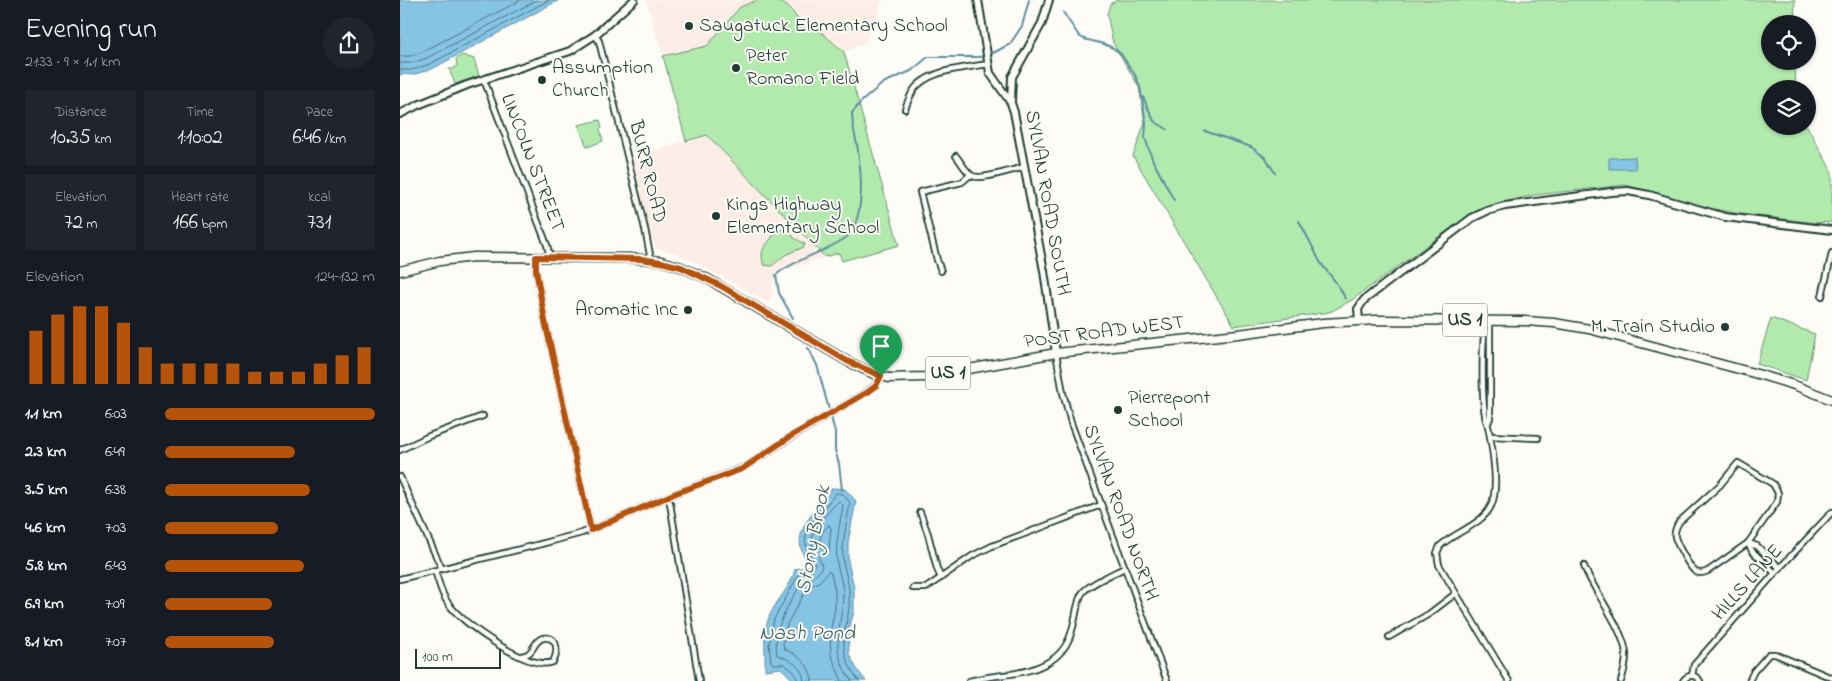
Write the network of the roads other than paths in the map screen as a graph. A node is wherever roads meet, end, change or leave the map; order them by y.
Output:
1 (634, 0) edge
2 (978, 0) edge
3 (1048, 0) edge
4 (595, 35) junction
5 (988, 64) junction
6 (1012, 77) junction
7 (484, 80) junction
8 (1011, 103) junction
9 (905, 109) dead end
10 (400, 114) edge
11 (956, 156) dead end
12 (1025, 167) junction
13 (970, 175) junction
14 (1832, 230) edge
15 (1832, 253) edge
16 (536, 257) junction
17 (550, 257) junction
18 (651, 260) junction
19 (400, 271) edge
20 (941, 271) dead end
21 (1822, 296) dead end
22 (1359, 320) junction
23 (1487, 320) junction
24 (1056, 352) junction
25 (881, 376) junction
26 (1832, 400) edge
27 (483, 416) dead end
28 (1490, 436) junction
29 (1538, 438) dead end
30 (400, 450) edge
31 (400, 477) edge
32 (667, 497) junction
33 (1101, 505) junction
34 (920, 512) dead end
35 (1832, 512) edge
36 (591, 530) junction
37 (1748, 543) junction
38 (1584, 566) dead end
39 (1124, 568) junction
40 (1780, 568) junction
41 (442, 569) junction
42 (435, 571) junction
43 (1775, 573) junction
44 (941, 578) junction
45 (400, 580) edge
46 (913, 588) dead end
47 (1456, 594) junction
48 (1389, 637) dead end
49 (522, 656) junction
50 (1692, 676) junction
51 (1832, 678) edge
52 (699, 681) edge
53 (969, 681) edge
54 (1167, 681) edge
55 (1509, 681) edge
56 (1621, 681) edge
57 (1683, 681) edge
58 (1700, 681) edge
59 (1748, 681) edge

1 - 4 street
2 - 5 street, SYLVAN ROAD SOUTH
3 - 6 street
4 - 7 street
4 - 18 street, BURR ROAD
5 - 6 street
5 - 8 street, SYLVAN ROAD SOUTH
5 - 9 street
6 - 8 street
7 - 10 street
7 - 17 street, LINCOLN STREET
8 - 12 street, SYLVAN ROAD SOUTH
11 - 13 street
12 - 13 street
12 - 24 street, SYLVAN ROAD SOUTH
13 - 20 street
14 - 22 street
15 - 21 street
16 - 17 main road, POST ROAD WEST / US 1
16 - 19 main road, POST ROAD WEST / US 1
16 - 36 street
17 - 18 main road, POST ROAD WEST / US 1
18 - 25 main road, POST ROAD WEST / US 1
22 - 23 main road, POST ROAD WEST / US 1
22 - 24 main road, POST ROAD WEST / US 1
23 - 26 main road, POST ROAD WEST / US 1
23 - 28 street
24 - 25 main road, POST ROAD WEST / US 1
24 - 33 street, SYLVAN ROAD NORTH
25 - 32 street
27 - 30 street
28 - 29 street
28 - 47 street
31 - 41 street
32 - 36 street
32 - 52 street
33 - 39 street, SYLVAN ROAD NORTH
33 - 44 street
34 - 44 street
35 - 40 street, HILLS LANE
36 - 41 street
37 - 37 street
37 - 40 street
37 - 43 street
38 - 56 street
39 - 53 street
39 - 54 street, SYLVAN ROAD NORTH
40 - 43 street, HILLS LANE
41 - 42 street
42 - 45 street
42 - 49 street
43 - 50 street, HILLS LANE
44 - 46 street
47 - 48 street
47 - 55 street
49 - 49 street
50 - 57 street
50 - 58 street
51 - 59 street

